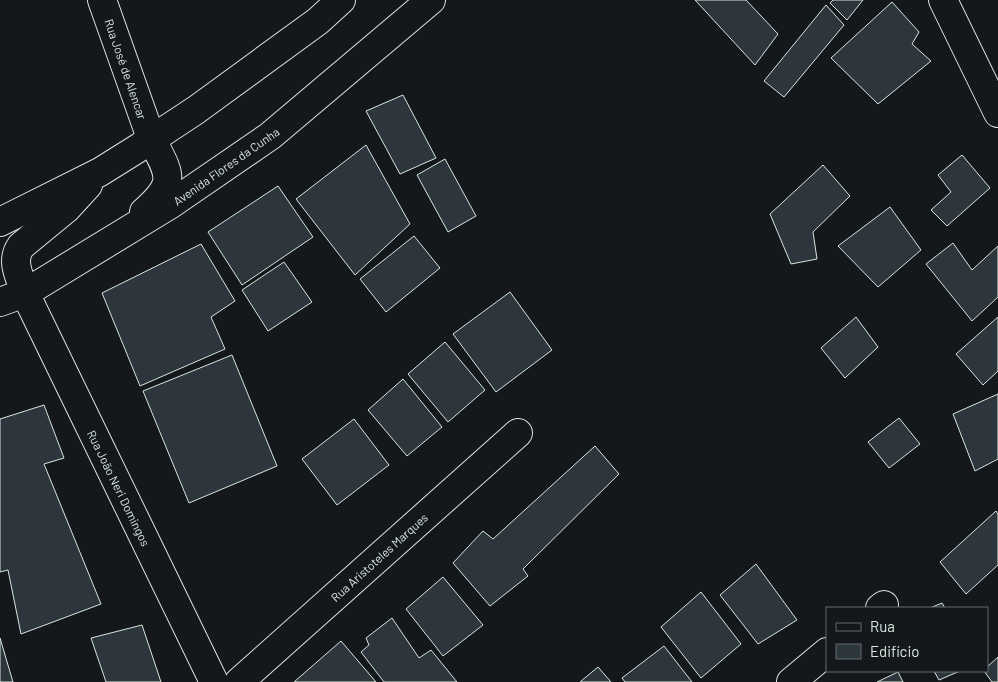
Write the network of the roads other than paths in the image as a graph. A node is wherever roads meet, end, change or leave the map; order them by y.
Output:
1 (102, 0) edge
2 (341, 0) edge
3 (431, 0) edge
4 (943, 0) edge
5 (998, 113) edge
6 (151, 138) junction
7 (100, 172) junction
8 (0, 222) edge
9 (115, 238) junction
10 (12, 298) edge
11 (518, 433) dead end
12 (826, 653) edge
13 (214, 682) edge
14 (239, 682) edge
15 (791, 682) edge

1 - 6 main road, Rua José de Alencar
2 - 6 main road
3 - 9 main road, Avenida Flores da Cunha
4 - 5 main road
6 - 7 main road
6 - 9 main road, Rua José de Alencar
7 - 8 main road
7 - 10 main road, Rua João Neri Domingos
9 - 10 main road, Avenida Flores da Cunha
10 - 13 main road, Rua João Neri Domingos
11 - 14 main road, Rua Aristoteles Marques
12 - 15 main road

